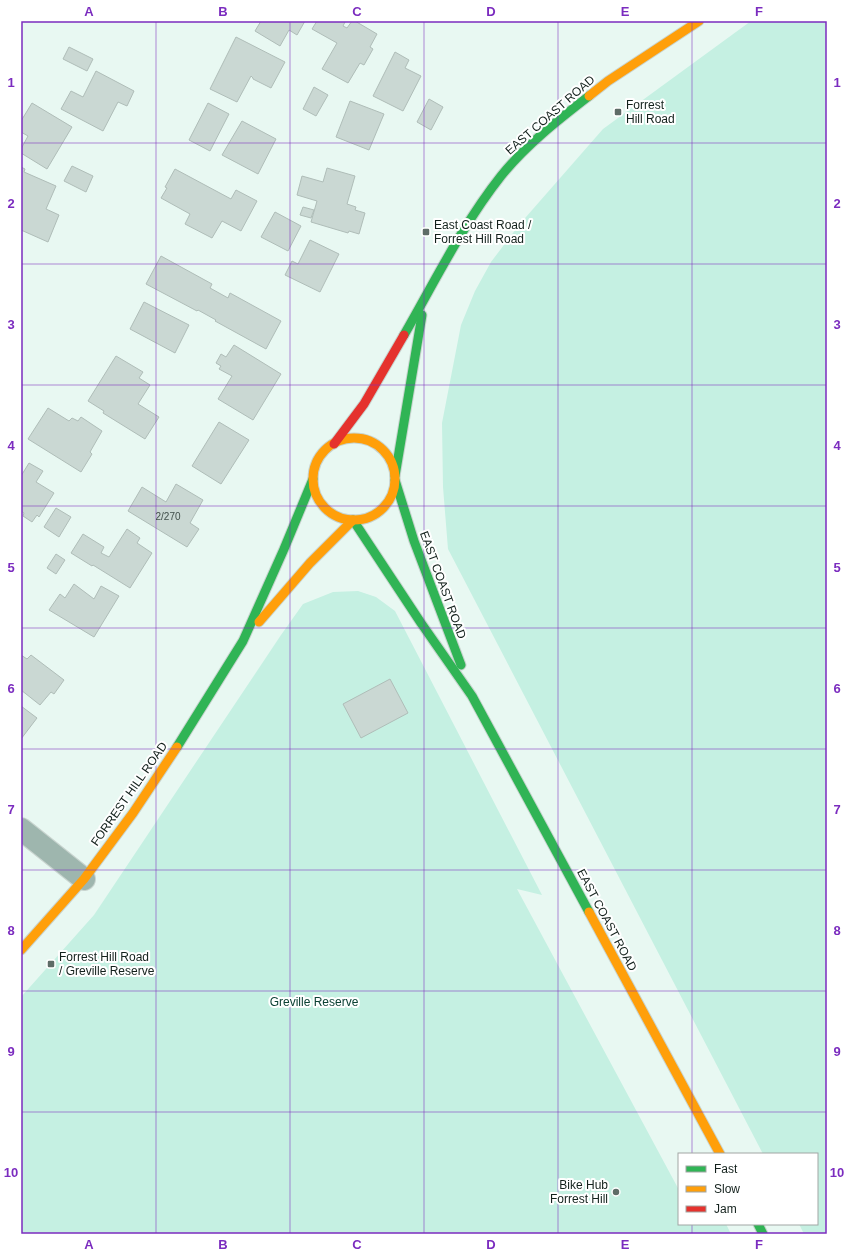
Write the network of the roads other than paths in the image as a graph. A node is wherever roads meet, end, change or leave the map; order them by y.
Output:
1 (699, 21) edge
2 (424, 302) junction
3 (334, 444) junction
4 (395, 478) junction
5 (313, 479) junction
6 (353, 520) junction
7 (243, 641) junction
8 (472, 696) junction
9 (21, 829) edge
10 (84, 879) junction
11 (21, 950) edge
12 (719, 1153) edge
13 (758, 1225) edge
14 (763, 1234) edge

1 - 2 main road, EAST COAST ROAD
2 - 3 main road, EAST COAST ROAD
2 - 4 main road, EAST COAST ROAD
3 - 4 main road
3 - 5 main road
4 - 6 main road
4 - 8 main road, EAST COAST ROAD
5 - 6 main road
5 - 7 main road, FORREST HILL ROAD
6 - 7 main road, FORREST HILL ROAD
6 - 8 main road, EAST COAST ROAD
7 - 10 main road, FORREST HILL ROAD
8 - 12 main road, EAST COAST ROAD
9 - 10 street
10 - 11 main road, FORREST HILL ROAD
13 - 14 main road

